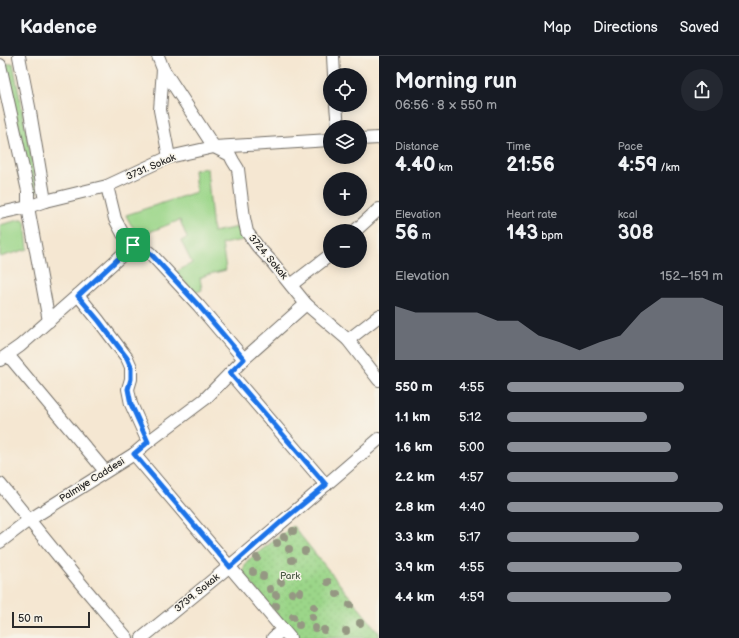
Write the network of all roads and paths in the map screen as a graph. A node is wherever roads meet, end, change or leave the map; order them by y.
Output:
1 (19, 56) edge
2 (158, 56) edge
3 (333, 56) edge
4 (0, 65) edge
5 (334, 68) edge
6 (164, 70) junction
7 (379, 138) edge
8 (367, 139) edge
9 (323, 140) edge
10 (214, 147) junction
11 (169, 157) junction
12 (108, 186) junction
13 (45, 201) junction
14 (28, 207) junction
15 (379, 209) edge
16 (0, 213) edge
17 (363, 224) edge
18 (133, 245) junction
19 (323, 260) edge
20 (291, 285) junction
21 (78, 296) junction
22 (306, 304) junction
23 (379, 316) edge
24 (49, 321) junction
25 (348, 340) junction
26 (4, 358) edge
27 (244, 359) junction
28 (230, 373) junction
29 (379, 380) edge
30 (379, 439) edge
31 (148, 442) junction
32 (134, 454) junction
33 (105, 471) junction
34 (0, 484) edge
35 (326, 485) junction
36 (29, 520) junction
37 (0, 542) edge
38 (230, 567) junction
39 (287, 634) edge
40 (127, 638) edge
41 (142, 638) edge
42 (273, 638) edge

1 - 13 street
2 - 6 street, 3724. Sokak
3 - 5 street
4 - 14 street
6 - 10 street, 3724. Sokak
6 - 11 street
7 - 8 street
9 - 10 street, 3731. Sokak
10 - 11 street, 3731. Sokak
10 - 20 street, 3724. Sokak
11 - 12 street, 3731. Sokak
12 - 13 street, 3731. Sokak
12 - 18 street
13 - 14 street, 3731. Sokak
14 - 16 street, 3731. Sokak
14 - 24 street
15 - 17 street
18 - 21 street
18 - 27 street
19 - 20 street
20 - 22 street, 3724. Sokak
21 - 24 street
21 - 31 street
22 - 25 street, 3724. Sokak
22 - 27 street, Palmiye Caddesi
23 - 25 street
24 - 26 street
25 - 29 street, 3724. Sokak
26 - 33 street
27 - 28 street, Palmiye Caddesi
28 - 31 street, Palmiye Caddesi
28 - 35 street
30 - 35 street, 3739. Sokak
31 - 32 street, Palmiye Caddesi
32 - 33 street, Palmiye Caddesi
32 - 38 street
33 - 36 street, Palmiye Caddesi
34 - 36 street
35 - 38 street, 3739. Sokak
36 - 37 street, Palmiye Caddesi
36 - 40 street
38 - 39 street
38 - 41 street, 3739. Sokak
39 - 42 street

